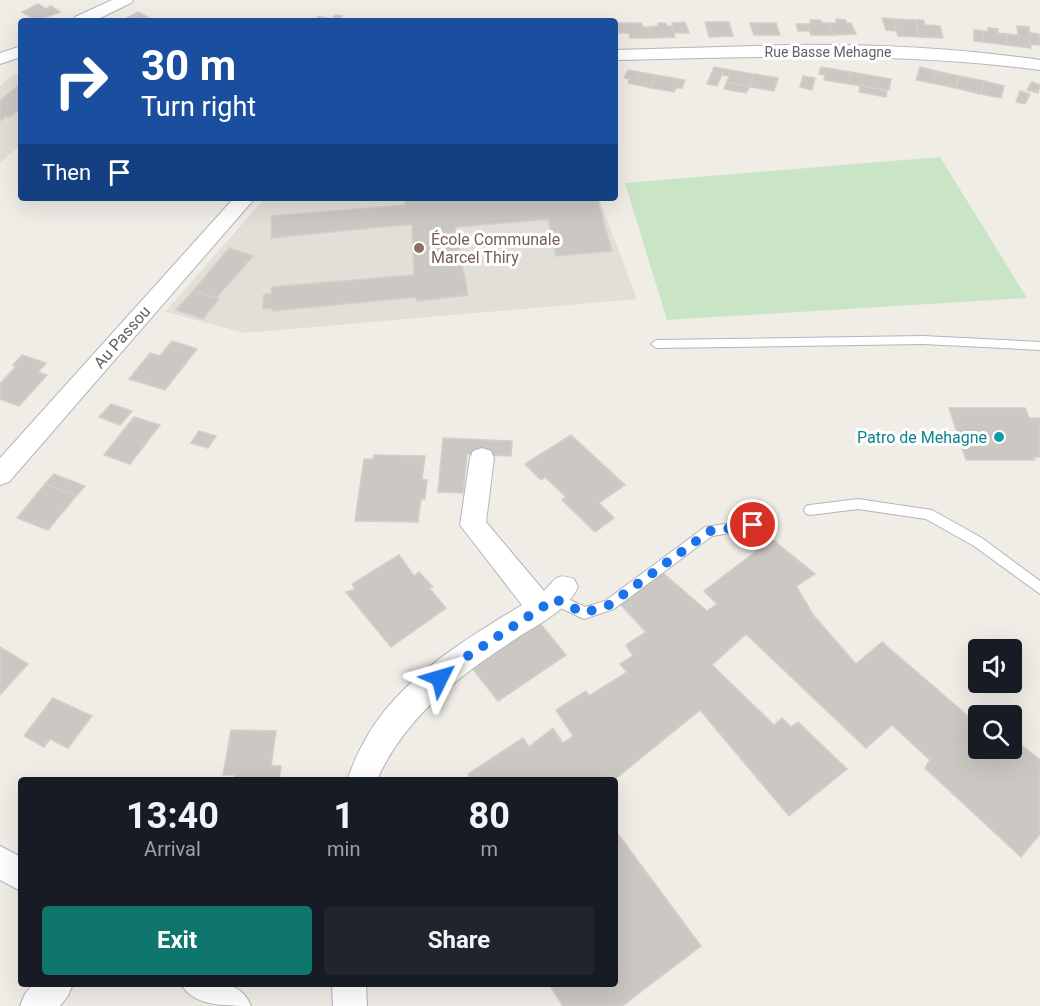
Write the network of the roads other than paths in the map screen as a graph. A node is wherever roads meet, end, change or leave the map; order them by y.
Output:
1 (125, 0) edge
2 (87, 18) edge
3 (18, 52) edge
4 (618, 55) edge
5 (0, 58) edge
6 (1040, 64) edge
7 (242, 201) edge
8 (656, 344) dead end
9 (1040, 346) edge
10 (482, 458) dead end
11 (0, 475) edge
12 (810, 510) dead end
13 (753, 525) dead end
14 (1040, 588) edge
15 (553, 598) junction
16 (363, 777) edge
17 (0, 862) edge
18 (18, 873) edge
19 (53, 987) edge
20 (203, 987) edge
21 (349, 987) edge
22 (37, 1006) edge
23 (234, 1006) edge
24 (350, 1006) edge

1 - 2 street
3 - 5 street
4 - 6 street, Rue Basse Mehagne
7 - 11 street, Au Passou
8 - 9 lane
10 - 15 street
12 - 14 lane
13 - 15 lane
15 - 16 street
17 - 18 street
19 - 22 street
20 - 23 street
21 - 24 street

